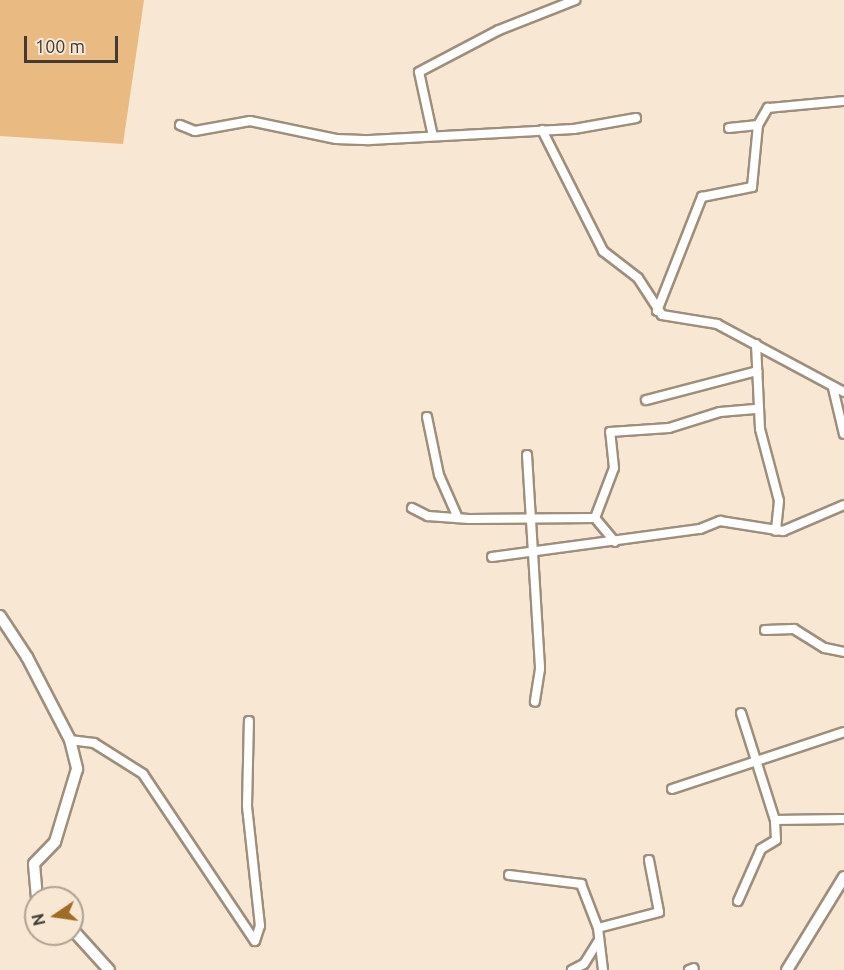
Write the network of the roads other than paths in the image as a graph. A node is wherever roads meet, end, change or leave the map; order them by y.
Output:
1 (575, 0) edge
2 (844, 101) edge
3 (636, 118) dead end
4 (180, 125) dead end
5 (758, 125) junction
6 (729, 128) dead end
7 (542, 130) junction
8 (432, 132) junction
9 (657, 310) junction
10 (756, 344) junction
11 (757, 371) junction
12 (833, 388) junction
13 (844, 392) edge
14 (646, 400) dead end
15 (758, 409) junction
16 (427, 417) dead end
17 (844, 434) edge
18 (527, 455) dead end
19 (844, 505) edge
20 (412, 508) dead end
21 (530, 516) junction
22 (458, 518) junction
23 (595, 518) junction
24 (776, 531) junction
25 (615, 542) junction
26 (532, 555) junction
27 (492, 557) dead end
28 (0, 616) edge
29 (765, 630) dead end
30 (844, 652) edge
31 (535, 702) dead end
32 (741, 713) dead end
33 (249, 721) dead end
34 (844, 732) edge
35 (70, 740) junction
36 (759, 763) junction
37 (672, 789) dead end
38 (844, 819) edge
39 (775, 820) junction
40 (649, 860) dead end
41 (509, 875) dead end
42 (844, 877) edge
43 (36, 886) edge
44 (738, 901) dead end
45 (598, 928) junction
46 (599, 940) junction
47 (84, 942) edge
48 (109, 970) edge
49 (572, 970) edge
50 (603, 970) edge
51 (787, 970) edge

1 - 8 street
2 - 5 street
3 - 7 street
4 - 8 street
5 - 6 street
5 - 9 street
7 - 8 street
7 - 9 street
9 - 10 street
10 - 11 street
10 - 12 street
11 - 14 street
11 - 15 street
12 - 13 street
12 - 17 street
15 - 23 street
15 - 24 street
16 - 22 street
18 - 21 street
19 - 24 street
20 - 22 street
21 - 22 street
21 - 23 street
21 - 26 street
23 - 25 street
24 - 25 street
25 - 26 street
26 - 27 street
26 - 31 street
28 - 35 street
29 - 30 street
32 - 36 street
33 - 35 street
34 - 36 street
35 - 43 street
36 - 37 street
36 - 39 street
38 - 39 street
39 - 44 street
40 - 45 street
41 - 45 street
42 - 51 street
45 - 46 street
46 - 49 street
46 - 50 street
47 - 48 street

